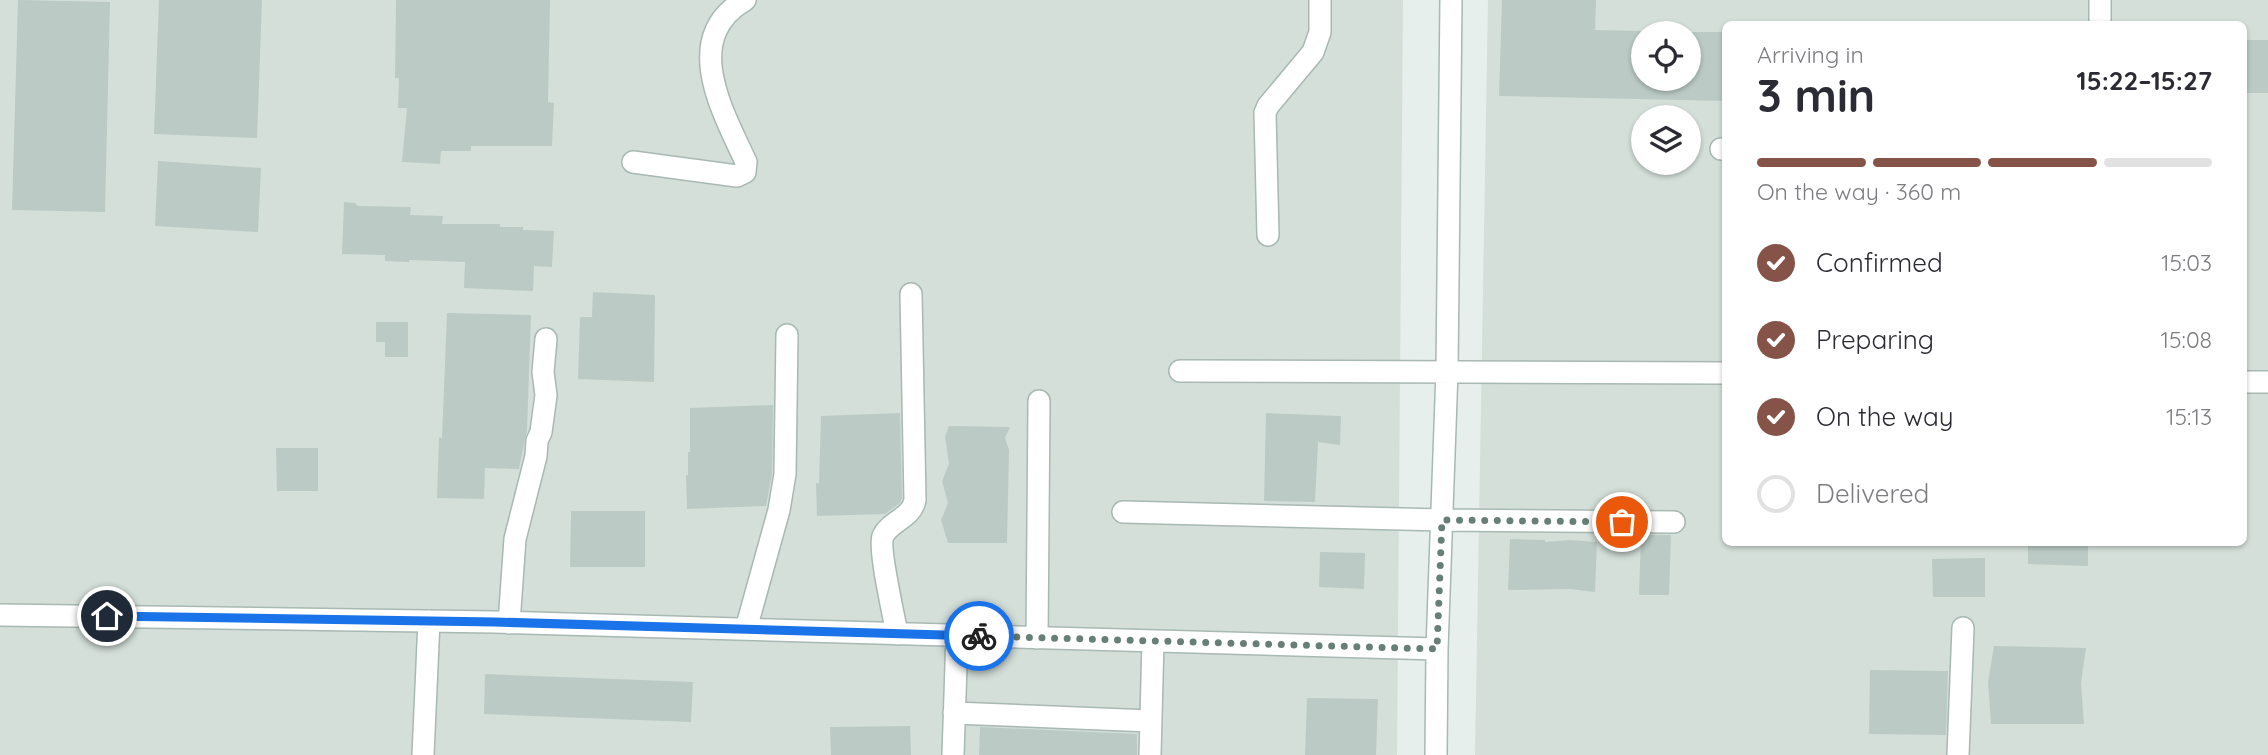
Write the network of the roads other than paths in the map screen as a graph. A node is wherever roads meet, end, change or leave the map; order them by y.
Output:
1 (745, 0) edge
2 (1320, 0) edge
3 (1451, 0) edge
4 (2100, 0) edge
5 (2099, 21) edge
6 (633, 162) dead end
7 (1268, 235) dead end
8 (911, 294) dead end
9 (787, 335) dead end
10 (546, 339) dead end
11 (1180, 371) dead end
12 (1447, 371) junction
13 (1722, 373) edge
14 (2247, 382) edge
15 (2268, 382) edge
16 (1039, 401) dead end
17 (1123, 512) dead end
18 (1442, 520) junction
19 (1674, 522) dead end
20 (0, 615) edge
21 (429, 621) junction
22 (509, 622) junction
23 (1962, 628) dead end
24 (746, 629) junction
25 (897, 634) junction
26 (957, 635) junction
27 (1037, 638) junction
28 (1153, 641) junction
29 (1437, 649) junction
30 (954, 713) junction
31 (1150, 721) junction
32 (423, 755) edge
33 (953, 755) edge
34 (1150, 755) edge
35 (1436, 755) edge
36 (1958, 755) edge

1 - 6 street
2 - 7 street
3 - 12 street
4 - 5 street
8 - 25 street
9 - 24 street
10 - 22 street
11 - 12 street
12 - 13 street
12 - 18 street
14 - 15 street
16 - 27 street
17 - 18 street
18 - 19 street
18 - 29 street
20 - 21 street
21 - 22 street
21 - 32 street
22 - 24 street
23 - 36 street
24 - 25 street
25 - 26 street
26 - 27 street
26 - 30 street
27 - 28 street
28 - 29 street
28 - 31 street
29 - 35 street
30 - 31 street
30 - 33 street
31 - 34 street

